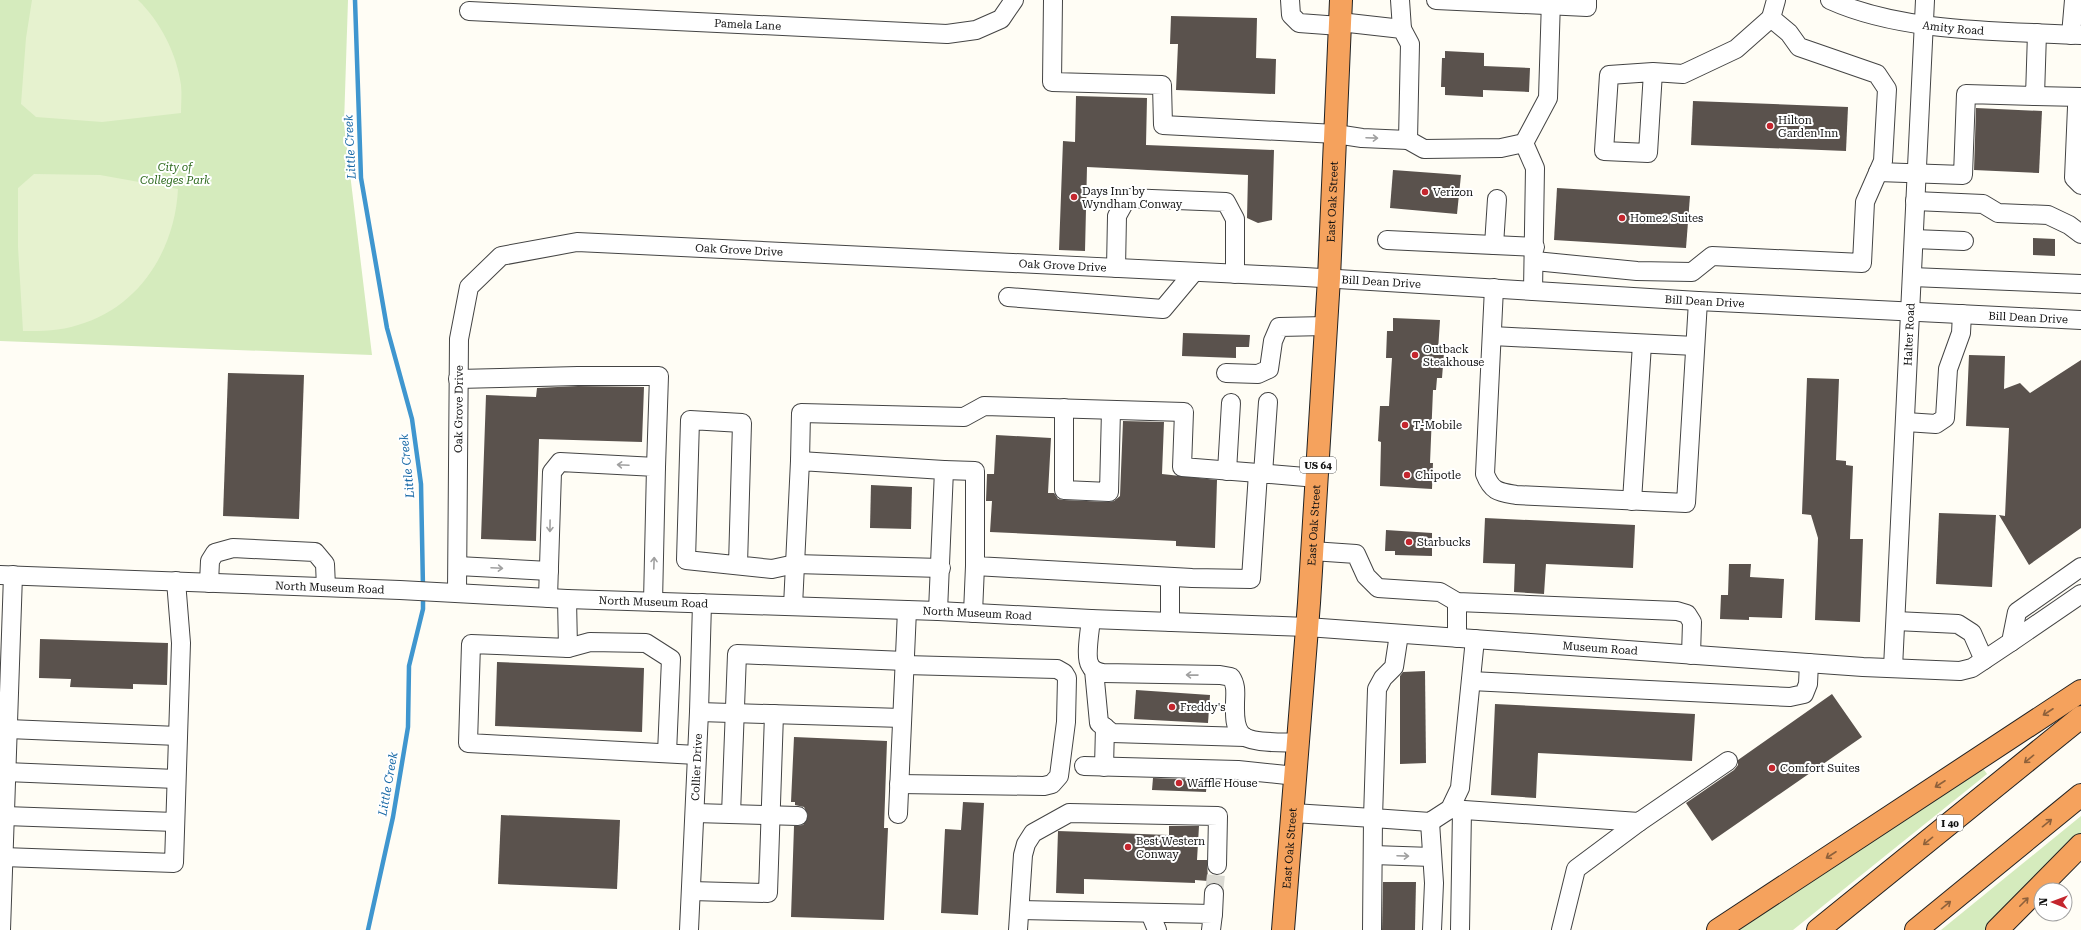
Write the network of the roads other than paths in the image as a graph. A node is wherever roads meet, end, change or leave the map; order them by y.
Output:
1 (1014, 0) edge
2 (1052, 0) edge
3 (1290, 0) edge
4 (1341, 0) edge
5 (1400, 0) edge
6 (1436, 0) edge
7 (1587, 0) edge
8 (1776, 0) edge
9 (1830, 0) edge
10 (1925, 0) edge
11 (2074, 0) edge
12 (1518, 2) edge
13 (1551, 3) edge
14 (469, 11) dead end
15 (1771, 18) junction
16 (1340, 24) junction
17 (1923, 24) junction
18 (1402, 29) junction
19 (2037, 33) junction
20 (2076, 35) edge
21 (1653, 72) junction
22 (2035, 96) junction
23 (2081, 97) edge
24 (2081, 102) edge
25 (1336, 134) junction
26 (1408, 140) junction
27 (1524, 143) junction
28 (1878, 172) junction
29 (1917, 174) junction
30 (2081, 185) edge
31 (1497, 199) dead end
32 (1915, 201) junction
33 (2081, 234) edge
34 (1914, 239) junction
35 (1387, 240) dead end
36 (1964, 241) dead end
37 (1494, 245) junction
38 (1535, 254) junction
39 (1116, 268) junction
40 (1194, 272) junction
41 (1235, 274) junction
42 (1912, 276) junction
43 (1330, 278) junction
44 (2081, 284) edge
45 (1494, 288) junction
46 (1533, 291) junction
47 (1008, 297) dead end
48 (1698, 301) junction
49 (1910, 311) junction
50 (1962, 314) junction
51 (2081, 320) edge
52 (1326, 326) junction
53 (1492, 336) junction
54 (1642, 344) junction
55 (1695, 346) junction
56 (1226, 372) dead end
57 (458, 379) junction
58 (1268, 402) dead end
59 (1231, 403) dead end
60 (1064, 408) junction
61 (1111, 410) junction
62 (1906, 422) junction
63 (800, 461) junction
64 (656, 467) junction
65 (944, 470) junction
66 (1227, 471) junction
67 (1261, 474) junction
68 (1317, 478) junction
69 (1632, 500) junction
70 (1312, 551) junction
71 (795, 564) junction
72 (738, 565) junction
73 (458, 566) junction
74 (975, 566) junction
75 (2081, 567) edge
76 (941, 568) junction
77 (549, 571) junction
78 (7, 575) edge
79 (1170, 577) junction
80 (176, 581) junction
81 (209, 583) junction
82 (326, 587) junction
83 (457, 592) junction
84 (2081, 594) edge
85 (548, 598) junction
86 (567, 599) junction
87 (653, 602) junction
88 (1458, 602) junction
89 (702, 604) junction
90 (793, 606) junction
91 (907, 610) junction
92 (938, 611) junction
93 (973, 613) junction
94 (1091, 619) junction
95 (1896, 621) junction
96 (1170, 622) junction
97 (1307, 627) junction
98 (1399, 634) junction
99 (1457, 638) junction
100 (1475, 639) junction
101 (2011, 642) junction
102 (568, 648) junction
103 (1691, 655) junction
104 (1984, 660) junction
105 (905, 663) junction
106 (1809, 663) junction
107 (1893, 668) junction
108 (1099, 672) junction
109 (1471, 681) junction
110 (2081, 691) edge
111 (699, 712) junction
112 (735, 713) junction
113 (774, 714) junction
114 (2081, 717) edge
115 (902, 718) junction
116 (1105, 727) junction
117 (8, 730) junction
118 (178, 736) junction
119 (1245, 737) junction
120 (1298, 743) junction
121 (667, 754) junction
122 (697, 755) junction
123 (1728, 761) dead end
124 (1084, 766) dead end
125 (1104, 767) junction
126 (6, 772) junction
127 (1296, 776) junction
128 (176, 779) junction
129 (899, 784) junction
130 (2081, 795) edge
131 (1456, 809) junction
132 (695, 813) junction
133 (1293, 813) junction
134 (731, 814) junction
135 (898, 814) dead end
136 (5, 816) junction
137 (771, 816) junction
138 (798, 816) dead end
139 (1373, 818) junction
140 (175, 822) junction
141 (1430, 822) junction
142 (1639, 822) junction
143 (2081, 845) edge
144 (1373, 855) junction
145 (1432, 857) junction
146 (2, 863) edge
147 (1216, 865) tunnel mouth
148 (691, 891) junction
149 (1214, 893) tunnel mouth
150 (1020, 910) junction
151 (1150, 912) junction
152 (1212, 922) edge
153 (1, 930) edge
154 (689, 930) edge
155 (1018, 930) edge
156 (1157, 930) edge
157 (1283, 930) edge
158 (1372, 930) edge
159 (1432, 930) edge
160 (1460, 930) edge
161 (1561, 930) edge
162 (1718, 930) edge
163 (1818, 930) edge
164 (1916, 930) edge
165 (1997, 930) edge

1 - 14 street, Pamela Lane
2 - 25 street
3 - 16 street
4 - 16 highway, East Oak Street / US 64
5 - 18 street
6 - 12 street
7 - 13 street
8 - 15 street
9 - 17 street, Amity Road
10 - 17 street, Halter Road
11 - 20 street
12 - 13 street
13 - 27 street
15 - 21 street
15 - 28 street
16 - 18 street
16 - 25 highway, East Oak Street / US 64
17 - 19 street, Amity Road
17 - 29 street, Halter Road
18 - 26 street
19 - 20 street, Amity Road
19 - 22 street
21 - 21 street
22 - 23 street
22 - 29 street
24 - 30 street
25 -> 26 street
25 - 43 highway, East Oak Street / US 64
26 - 27 street
27 - 38 street
28 - 29 street
28 - 38 street
29 - 32 street, Halter Road
31 - 37 street
32 - 33 street
32 - 34 street, Halter Road
34 - 36 street
34 - 42 street, Halter Road
35 - 37 street
37 - 38 street
38 - 46 street
39 - 40 street, Oak Grove Drive
39 - 41 street
39 - 57 street, Oak Grove Drive
40 - 41 street, Oak Grove Drive
40 - 47 street
41 - 43 street, Oak Grove Drive
42 - 44 street
42 - 49 street, Halter Road
43 - 45 street, Bill Dean Drive
43 - 52 highway, East Oak Street / US 64
45 - 46 street, Bill Dean Drive
45 - 53 street
46 - 48 street, Bill Dean Drive
48 - 49 street, Bill Dean Drive
48 - 55 street
49 - 50 street, Bill Dean Drive
49 - 62 street, Halter Road
50 - 51 street, Bill Dean Drive
50 - 62 street
52 - 56 street
52 - 68 highway, East Oak Street / US 64
53 - 54 street
53 - 69 street
54 - 55 street
54 - 69 street
55 - 69 street
57 - 64 street
57 - 73 street, Oak Grove Drive
58 - 67 street
59 - 66 street
60 - 61 street
60 - 61 street
60 - 63 street
61 - 66 street
62 - 95 street, Halter Road
63 - 65 street
63 - 71 street
64 -> 77 street
87 -> 64 street
65 - 74 street
65 - 76 street
66 - 67 street
67 - 68 street
67 - 79 street
68 - 70 highway, East Oak Street / US 64
70 - 88 street
70 - 97 highway, East Oak Street / US 64
71 - 72 street
71 - 76 street
71 - 90 street
72 - 72 street
73 -> 77 street
73 - 83 street, Oak Grove Drive
74 - 79 street
74 - 93 street
75 - 101 street
76 - 92 street
77 - 85 street
78 - 80 street, North Museum Road
78 - 117 street
79 - 96 street
80 - 81 street, North Museum Road
80 - 118 street
81 - 82 street, North Museum Road
81 - 82 street
82 - 83 street, North Museum Road
83 - 85 street, North Museum Road
84 - 101 street, Museum Road
85 - 86 street, North Museum Road
86 - 87 street, North Museum Road
86 - 102 street
87 - 89 street, North Museum Road
88 - 99 street
88 - 103 street
89 - 90 street, North Museum Road
89 - 111 street, Collier Drive
90 - 91 street, North Museum Road
91 - 92 street, North Museum Road
91 - 105 street
92 - 93 street, North Museum Road
93 - 94 street, North Museum Road
94 - 96 street, North Museum Road
94 - 108 street
95 - 104 street
95 - 107 street, Halter Road
96 - 97 street, North Museum Road
97 - 98 street, Museum Road
97 - 120 highway, East Oak Street / US 64
98 - 99 street, Museum Road
98 - 139 street
99 - 100 street, Museum Road
100 - 103 street, Museum Road
100 - 109 street
101 - 104 street, Museum Road
102 - 121 street
102 - 121 street
103 - 106 street, Museum Road
104 - 107 street, Museum Road
105 - 112 street
105 - 115 street
105 - 129 street
106 - 107 street, Museum Road
106 - 109 street
108 - 116 street
119 -> 108 street
109 - 131 street
110 -> 162 highway
111 - 112 street
111 - 122 street, Collier Drive
112 - 113 street
112 - 134 street
113 - 115 street
113 - 137 street
114 -> 163 highway, I 40
115 - 129 street
116 - 119 street
116 - 125 street
117 - 118 street
117 - 126 street
118 - 128 street
119 - 120 street
120 - 127 highway, East Oak Street / US 64
121 - 122 street
122 - 132 street, Collier Drive
123 - 142 street
124 - 125 street
125 - 127 street
126 - 128 street
126 - 136 street
127 - 133 highway, East Oak Street / US 64
128 - 140 street
129 - 135 street
164 -> 130 highway
131 - 141 street
131 - 142 street
131 - 160 street
132 - 134 street
132 - 148 street, Collier Drive
133 - 139 street
133 - 157 highway, East Oak Street / US 64
134 - 137 street
136 - 140 street
136 - 146 street
137 - 138 street
137 - 148 street
139 - 141 street
139 - 144 street
140 - 146 street
141 - 145 street
142 - 161 street
165 -> 143 highway
144 -> 145 street
144 - 158 street
145 - 159 street
146 - 153 street
147 - 150 street
148 - 154 street, Collier Drive
149 - 152 street
150 - 151 street
150 - 155 street
151 - 152 street
151 - 156 street

